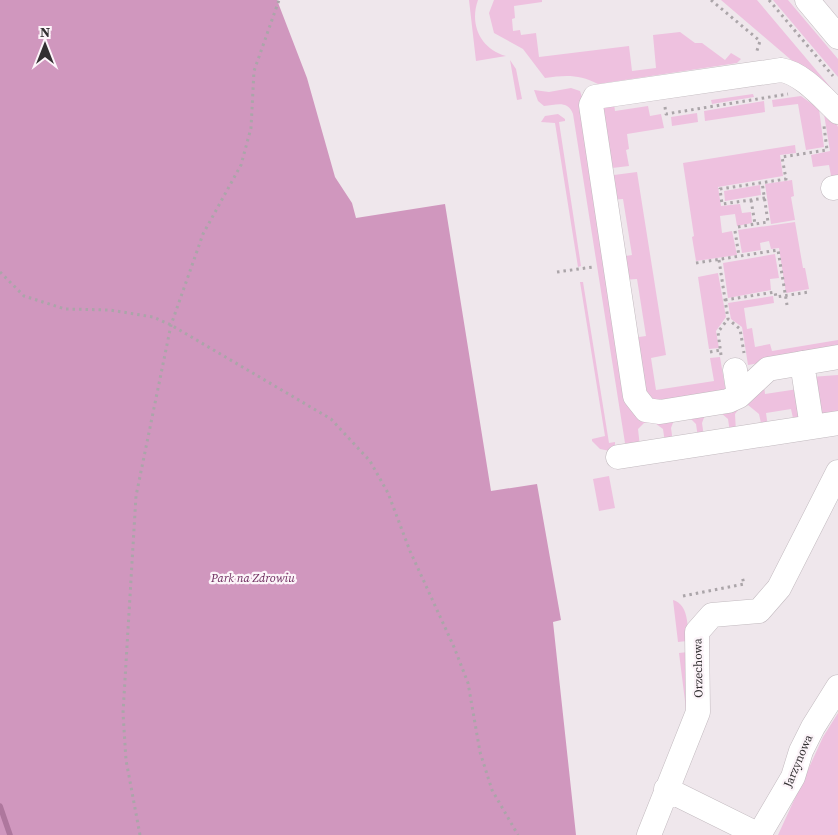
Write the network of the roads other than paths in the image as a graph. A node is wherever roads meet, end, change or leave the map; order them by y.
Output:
1 (818, 4) edge
2 (838, 37) edge
3 (835, 99) edge
4 (838, 357) edge
5 (802, 363) junction
6 (838, 423) edge
7 (812, 427) junction
8 (618, 457) dead end
9 (838, 472) edge
10 (838, 687) edge
11 (666, 788) junction
12 (649, 835) edge
13 (759, 835) edge

1 - 2 street
3 - 5 street
4 - 5 street
5 - 7 street
6 - 7 street
7 - 8 street
9 - 11 street, Orzechowa
10 - 13 street, Jarzynowa
11 - 12 street, Orzechowa
11 - 13 street

